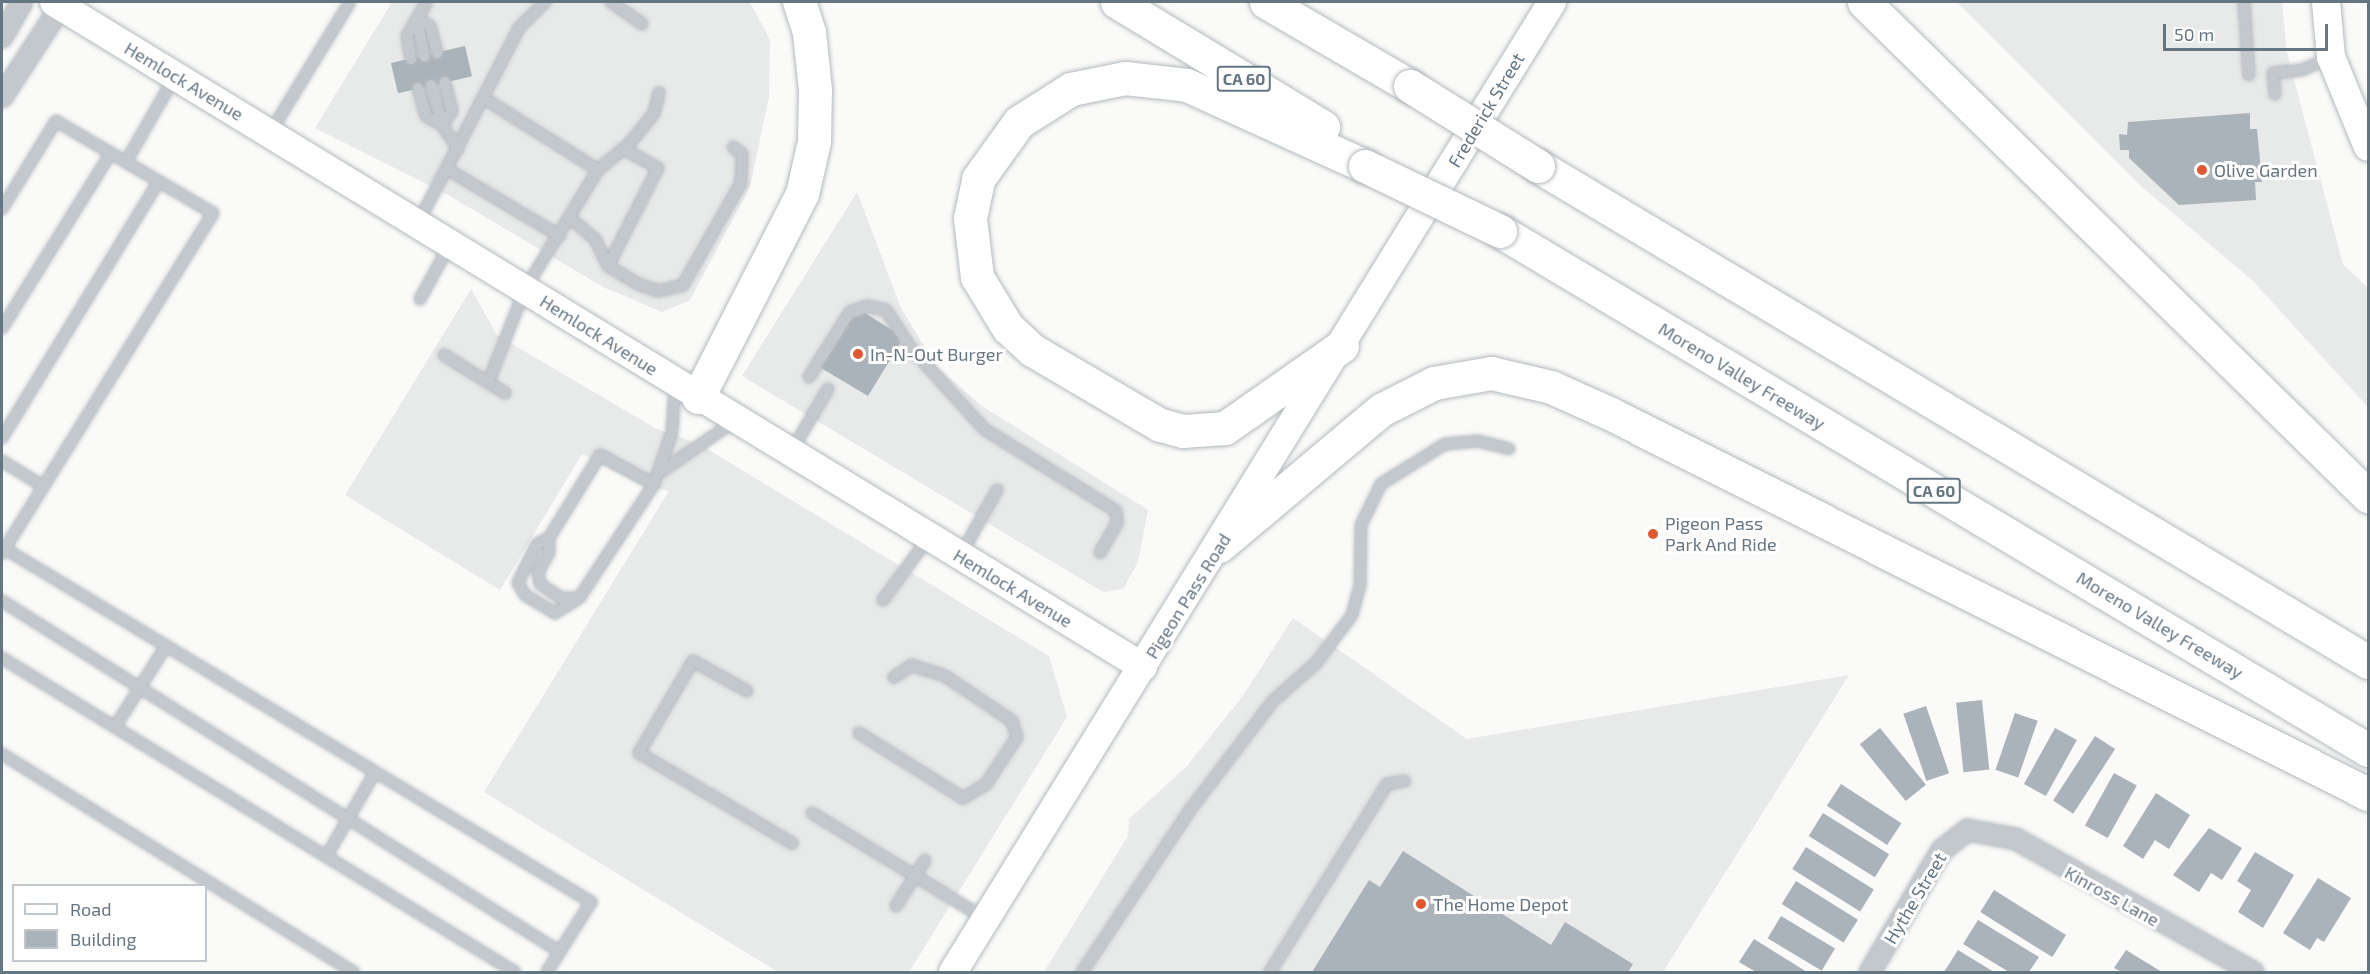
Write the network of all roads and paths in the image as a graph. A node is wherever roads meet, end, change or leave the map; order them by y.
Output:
1 (22, 2) edge
2 (350, 2) edge
3 (427, 2) edge
4 (545, 2) edge
5 (611, 2) edge
6 (799, 2) edge
7 (1117, 2) edge
8 (1266, 2) edge
9 (1552, 2) edge
10 (1864, 2) edge
11 (2244, 2) edge
12 (2326, 2) edge
13 (57, 4) edge
14 (417, 19) junction
15 (642, 24) dead end
16 (2, 38) edge
17 (437, 53) dead end
18 (424, 56) dead end
19 (2331, 57) junction
20 (411, 59) dead end
21 (175, 75) junction
22 (2249, 75) dead end
23 (445, 82) dead end
24 (431, 85) dead end
25 (418, 88) dead end
26 (659, 93) dead end
27 (2275, 94) dead end
28 (2, 97) edge
29 (485, 99) junction
30 (442, 125) junction
31 (270, 134) junction
32 (733, 147) dead end
33 (2368, 147) edge
34 (458, 148) junction
35 (624, 149) junction
36 (111, 153) junction
37 (1368, 161) junction
38 (126, 162) junction
39 (447, 169) junction
40 (598, 170) junction
41 (159, 181) junction
42 (2, 209) edge
43 (570, 218) junction
44 (1420, 218) joint
45 (418, 223) junction
46 (560, 236) junction
47 (451, 243) junction
48 (608, 266) junction
49 (525, 289) junction
50 (420, 299) dead end
51 (2, 328) edge
52 (1342, 346) junction
53 (444, 356) dead end
54 (809, 376) dead end
55 (488, 383) junction
56 (686, 389) junction
57 (828, 389) dead end
58 (505, 393) dead end
59 (736, 420) junction
60 (2, 438) edge
61 (1509, 449) dead end
62 (790, 453) junction
63 (2, 461) edge
64 (662, 472) junction
65 (654, 484) junction
66 (43, 486) junction
67 (997, 490) dead end
68 (2368, 496) edge
69 (929, 537) junction
70 (549, 538) junction
71 (1219, 546) junction
72 (2, 550) edge
73 (1100, 553) dead end
74 (960, 556) junction
75 (579, 598) junction
76 (883, 600) dead end
77 (2, 601) edge
78 (166, 646) junction
79 (2, 658) edge
80 (2368, 663) edge
81 (1143, 667) junction
82 (894, 677) dead end
83 (138, 687) junction
84 (747, 691) dead end
85 (115, 727) junction
86 (860, 733) dead end
87 (2368, 750) edge
88 (2, 754) edge
89 (375, 772) junction
90 (1405, 781) dead end
91 (2368, 794) edge
92 (812, 813) dead end
93 (347, 818) junction
94 (1968, 830) joint
95 (792, 843) dead end
96 (326, 857) junction
97 (925, 860) dead end
98 (915, 876) junction
99 (896, 906) dead end
100 (986, 919) junction
101 (560, 952) junction
102 (2245, 971) edge
103 (354, 972) edge
104 (515, 972) edge
105 (547, 972) edge
106 (953, 972) edge
107 (1082, 972) edge
108 (1270, 972) edge
109 (1870, 972) edge

1 - 16 street
2 - 31 lane
3 - 14 lane
4 - 29 lane
5 - 15 lane
6 - 56 highway
7 - 37 highway, Moreno Valley Freeway / CA 60
8 - 80 highway, bridge
9 - 44 main road, Frederick Street
10 - 68 highway
11 - 22 lane
12 - 19 main road
13 - 21 main road, Hemlock Avenue
13 - 28 street
14 - 17 lane
14 - 18 lane
14 - 20 lane
19 - 27 lane
19 - 33 main road
21 - 31 main road, Hemlock Avenue
21 - 38 lane
23 - 30 lane
24 - 30 lane
25 - 30 lane
26 - 35 lane
29 - 34 lane
29 - 40 lane
30 - 34 lane
31 - 45 main road, Hemlock Avenue
32 - 48 lane
34 - 39 lane
35 - 40 lane
35 - 48 lane
36 - 38 lane
36 - 42 lane
36 - 51 lane
37 - 52 highway
37 - 87 highway, Moreno Valley Freeway / CA 60, bridge
38 - 41 lane
39 - 45 lane
39 - 46 lane
40 - 43 lane
41 - 60 lane
41 - 66 lane
43 - 46 lane
43 - 48 lane
44 - 52 main road, Pigeon Pass Road
45 - 47 main road, Hemlock Avenue
46 - 49 lane
47 - 49 main road, Hemlock Avenue
47 - 50 lane
49 - 55 lane
49 - 56 main road, Hemlock Avenue
52 - 71 main road, Pigeon Pass Road
53 - 55 lane
54 - 73 lane
55 - 58 lane
56 - 59 main road, Hemlock Avenue
56 - 64 lane
57 - 62 lane
59 - 62 main road, Hemlock Avenue
59 - 64 lane
61 - 107 lane
62 - 69 main road, Hemlock Avenue
63 - 66 lane
64 - 65 lane
65 - 70 lane
65 - 75 lane
66 - 72 lane
67 - 74 lane
69 - 74 main road, Hemlock Avenue
69 - 76 lane
70 - 75 lane
70 - 75 lane
71 - 81 main road, Pigeon Pass Road
71 - 91 highway
72 - 78 lane
74 - 81 main road, Hemlock Avenue
77 - 83 lane
78 - 83 lane
78 - 89 lane
79 - 85 lane
81 - 100 main road, Pigeon Pass Road
82 - 86 lane
83 - 85 lane
83 - 93 lane
84 - 95 lane
85 - 96 lane
88 - 103 lane
89 - 93 lane
89 - 101 lane
90 - 108 lane
92 - 98 lane
93 - 96 lane
93 - 101 lane
94 - 102 street, Kinross Lane
94 - 109 street, Hythe Street
96 - 104 lane
97 - 98 lane
98 - 99 lane
98 - 100 lane
100 - 106 main road, Pigeon Pass Road
101 - 105 lane

